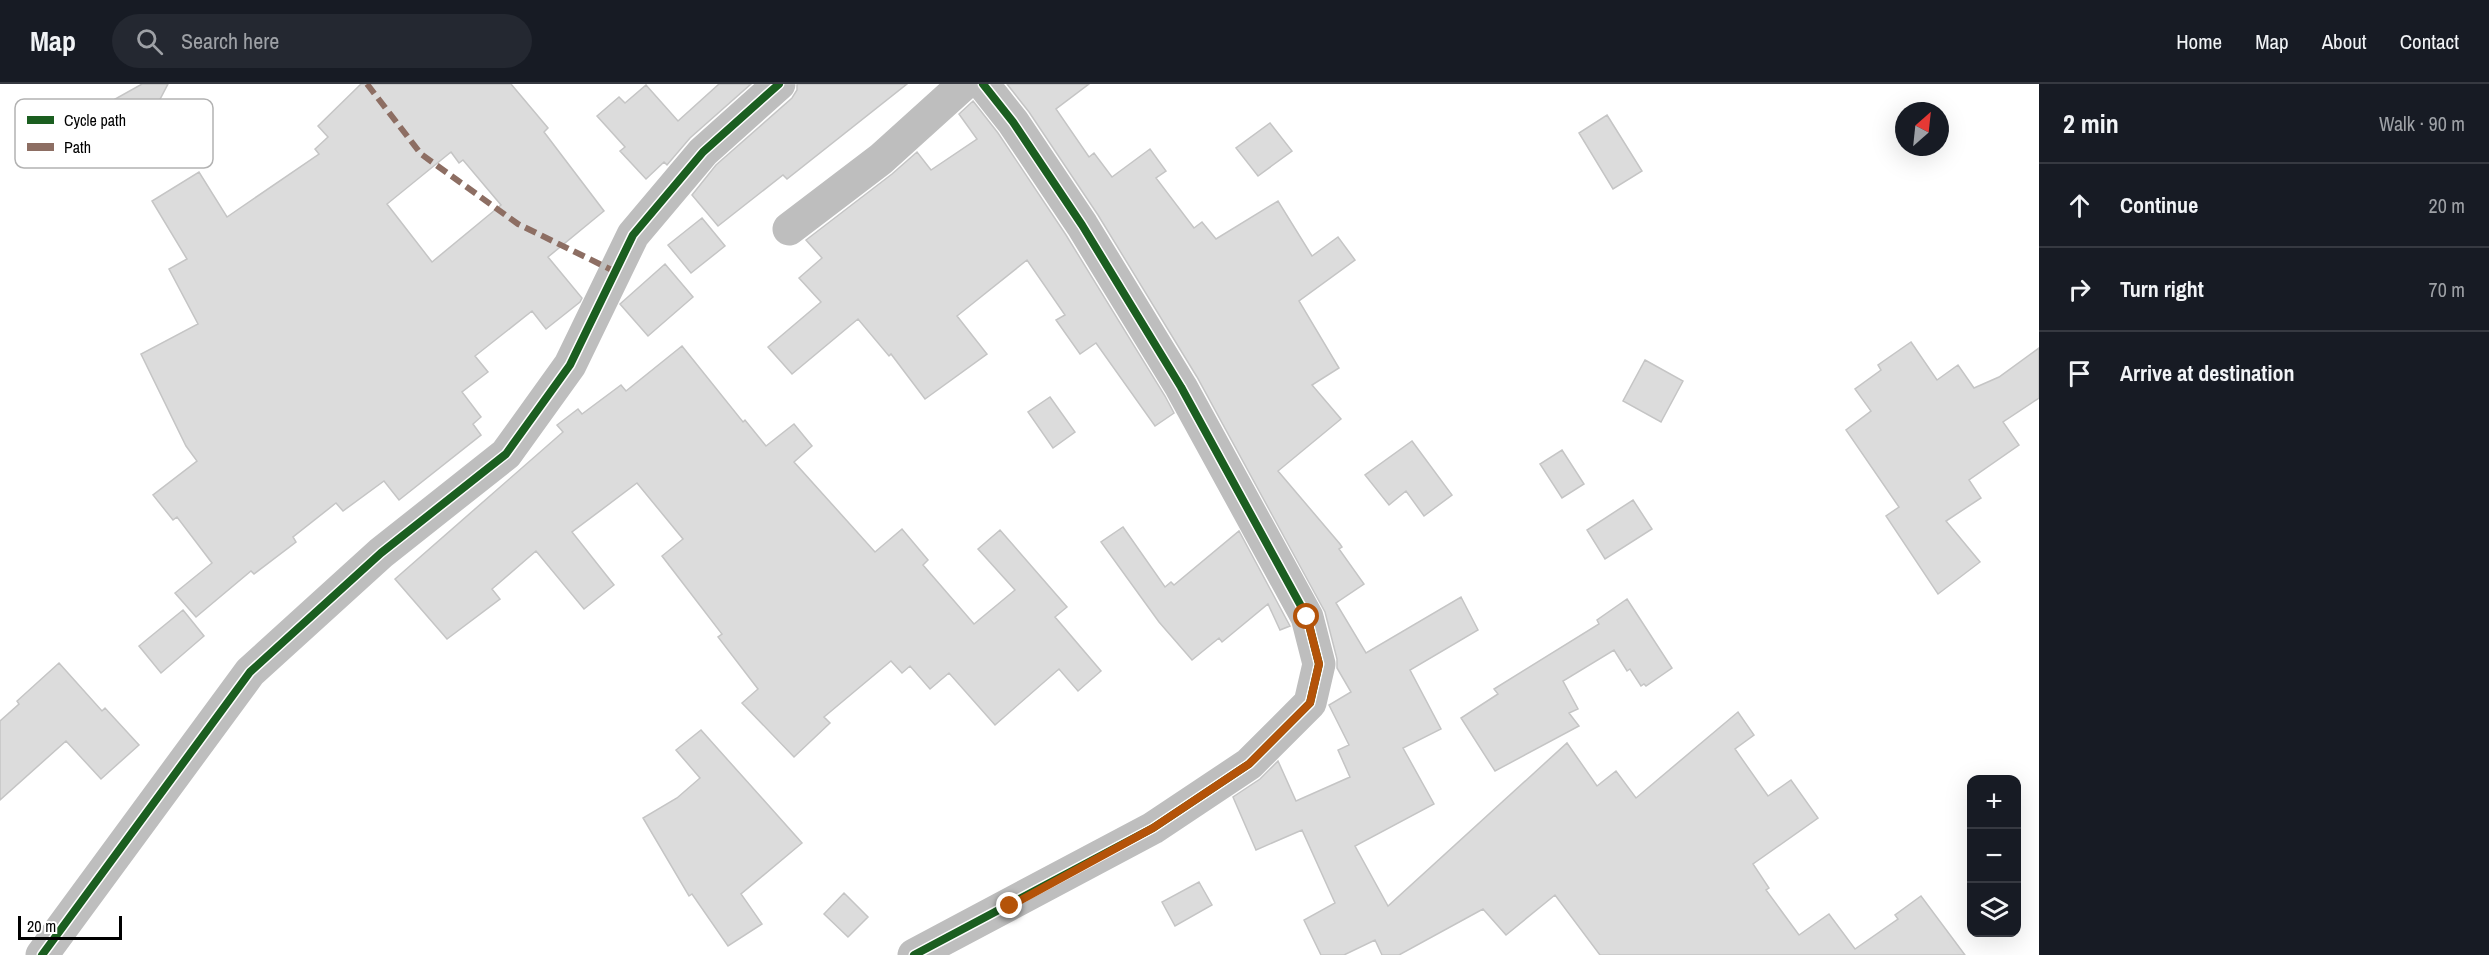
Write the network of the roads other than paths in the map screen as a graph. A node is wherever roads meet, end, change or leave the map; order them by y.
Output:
1 (779, 84) edge
2 (964, 84) edge
3 (983, 84) edge
4 (789, 229) dead end
5 (42, 955) edge
6 (914, 955) edge

1 - 5 street
2 - 4 street
3 - 6 street

